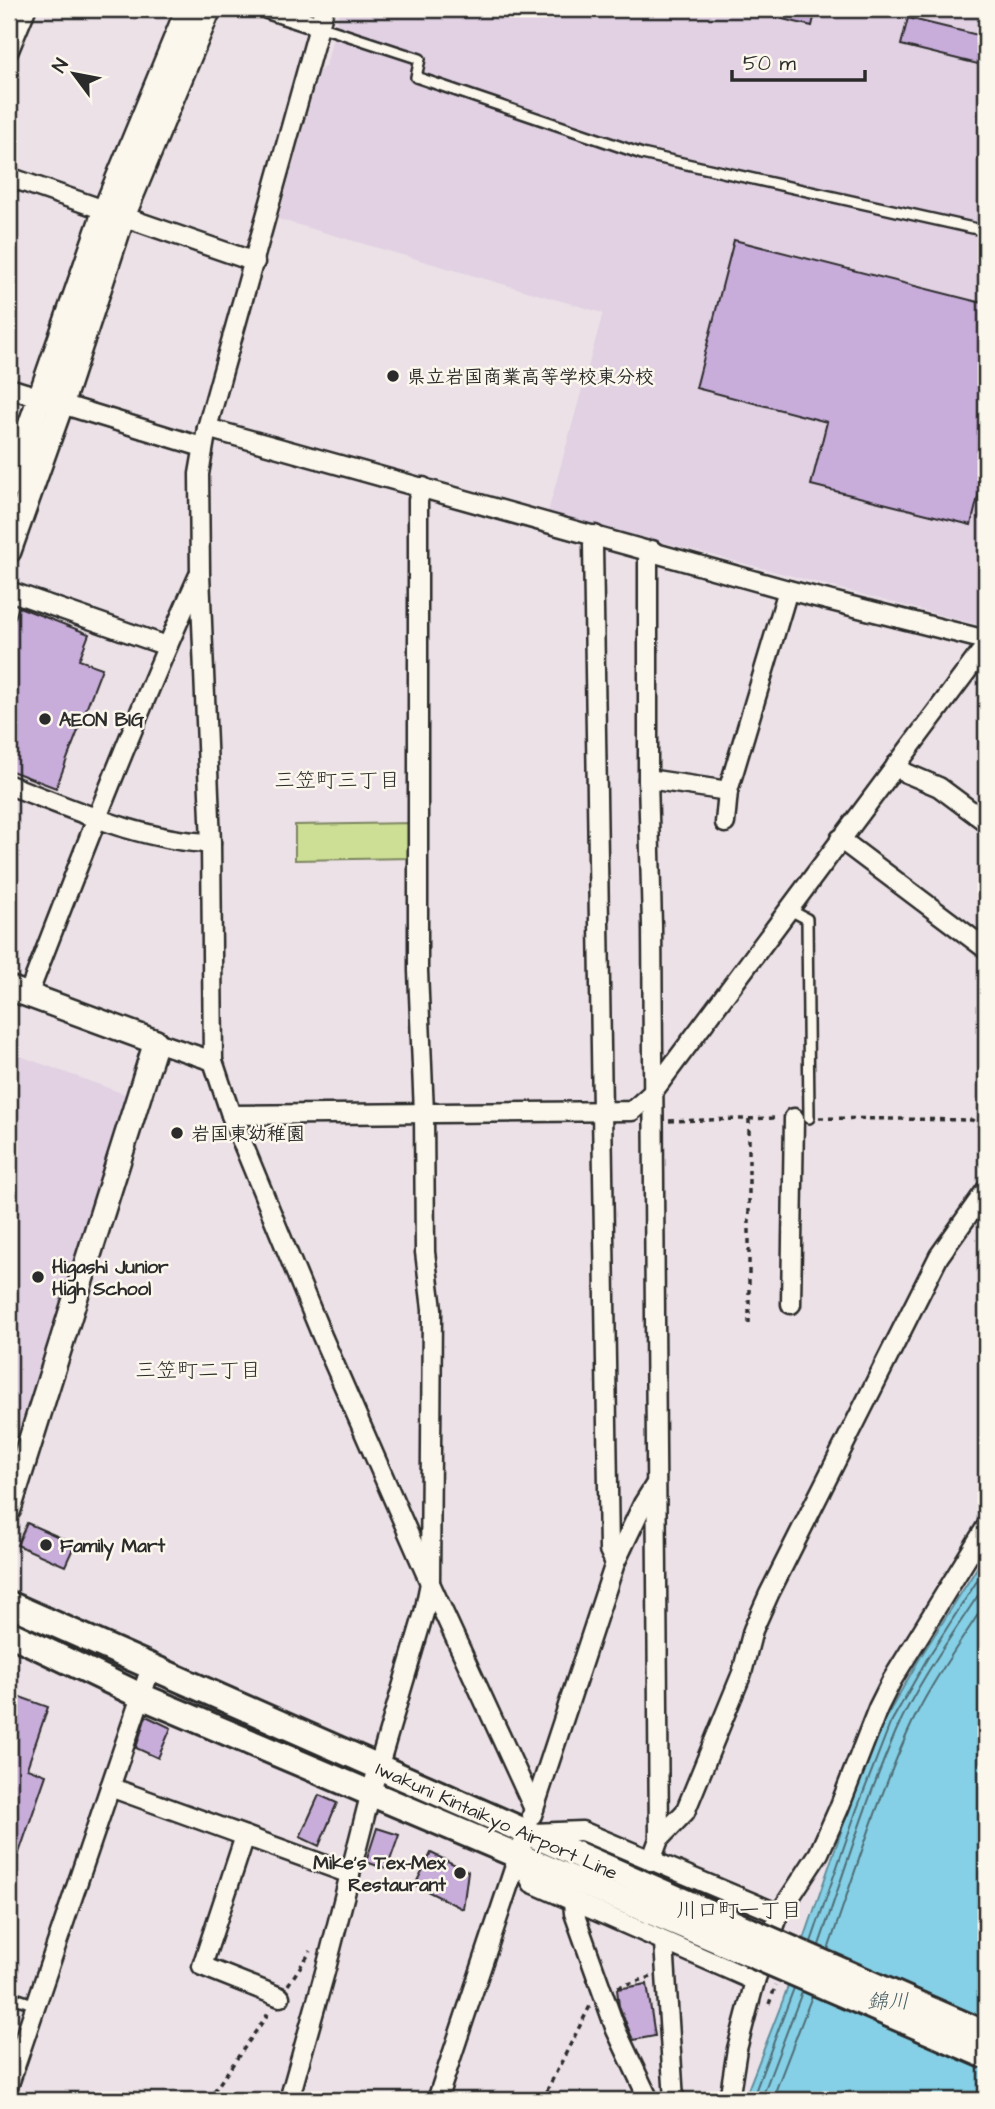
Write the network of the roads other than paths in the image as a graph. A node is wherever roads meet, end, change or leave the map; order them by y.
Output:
1 (26, 9) edge
2 (188, 9) edge
3 (209, 9) edge
4 (267, 9) edge
5 (321, 17) edge
6 (9, 50) edge
7 (9, 177) edge
8 (114, 213) junction
9 (986, 231) edge
10 (255, 262) junction
11 (9, 388) edge
12 (50, 402) junction
13 (207, 428) junction
14 (202, 447) junction
15 (9, 486) edge
16 (422, 487) junction
17 (595, 535) junction
18 (652, 550) junction
19 (9, 551) edge
20 (200, 574) junction
21 (788, 590) junction
22 (9, 591) edge
23 (986, 640) edge
24 (167, 646) junction
25 (896, 765) junction
26 (648, 779) junction
27 (9, 785) edge
28 (728, 791) junction
29 (97, 818) junction
30 (986, 822) edge
31 (725, 823) dead end
32 (840, 839) junction
33 (211, 843) junction
34 (788, 909) junction
35 (986, 949) edge
36 (18, 992) edge
37 (156, 1042) junction
38 (213, 1061) junction
39 (652, 1093) junction
40 (603, 1112) junction
41 (424, 1113) junction
42 (231, 1115) junction
43 (801, 1118) joint
44 (983, 1202) edge
45 (791, 1304) dead end
46 (656, 1485) junction
47 (9, 1509) edge
48 (986, 1527) edge
49 (615, 1563) junction
50 (429, 1583) junction
51 (9, 1604) edge
52 (9, 1633) edge
53 (151, 1667) junction
54 (141, 1696) junction
55 (378, 1768) junction
56 (110, 1787) junction
57 (371, 1792) junction
58 (534, 1809) junction
59 (526, 1834) junction
60 (245, 1836) junction
61 (659, 1839) junction
62 (519, 1857) junction
63 (651, 1861) junction
64 (350, 1874) junction
65 (573, 1902) junction
66 (779, 1913) junction
67 (664, 1942) junction
68 (755, 1945) junction
69 (755, 1981) junction
70 (9, 1996) edge
71 (280, 1997) dead end
72 (36, 2005) junction
73 (986, 2034) edge
74 (986, 2056) edge
75 (9, 2084) edge
76 (289, 2100) edge
77 (436, 2100) edge
78 (649, 2100) edge
79 (674, 2100) edge
80 (729, 2100) edge

1 - 6 street
2 - 8 street
3 - 8 street
4 - 5 street
5 - 9 lane
5 - 10 street
7 - 8 street
8 - 10 street
8 - 12 street
10 - 13 street
11 - 12 street
12 - 14 street
12 - 15 street
12 - 19 street
13 - 14 street
13 - 16 street
14 - 20 street
16 - 17 street
16 - 41 street
17 - 18 street
17 - 40 street
18 - 21 street
18 - 26 street
20 - 24 street
20 - 33 street
21 - 23 street
21 - 28 street
22 - 24 street
23 - 25 street
24 - 29 street
25 - 30 street
25 - 32 street
26 - 28 street
26 - 39 street
27 - 29 street
28 - 31 street
29 - 33 street
29 - 36 street
32 - 34 street
32 - 35 street
33 - 38 street
34 - 39 street
34 - 43 lane
36 - 37 street
37 - 38 street
37 - 47 street
38 - 42 street
39 - 40 street
39 - 46 street
40 - 41 street
40 - 49 street
41 - 42 street
41 - 50 street
42 - 50 street
43 - 45 street
44 - 61 street
46 - 49 street
46 - 61 street
48 - 66 street
49 - 58 street
50 - 55 street
50 - 58 street
51 - 53 main road, Iwakuni Kintaikyo Airport Line
52 - 54 main road, Iwakuni Kintaikyo Airport Line
53 - 54 street
53 - 55 main road, Iwakuni Kintaikyo Airport Line
54 - 56 street
54 - 57 main road, Iwakuni Kintaikyo Airport Line
55 - 57 street
55 - 59 main road, Iwakuni Kintaikyo Airport Line
56 - 60 street
56 - 72 street
57 - 62 main road, Iwakuni Kintaikyo Airport Line
57 - 64 street
58 - 59 street
59 - 62 street
59 - 63 street
59 - 68 main road, Iwakuni Kintaikyo Airport Line
60 - 64 street
60 - 71 street
61 - 63 street
62 - 65 street
62 - 68 main road, Iwakuni Kintaikyo Airport Line
62 - 77 street
63 - 66 street
64 - 76 street
65 - 67 street
65 - 78 street
66 - 69 street
67 - 69 street
67 - 79 street
68 - 73 main road, Iwakuni Kintaikyo Airport Line, bridge
68 - 74 main road, Iwakuni Kintaikyo Airport Line, bridge
69 - 80 street
70 - 72 lane
72 - 75 street

